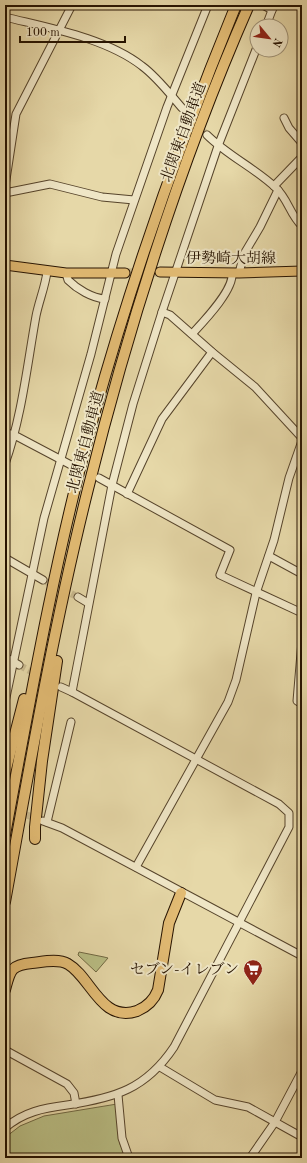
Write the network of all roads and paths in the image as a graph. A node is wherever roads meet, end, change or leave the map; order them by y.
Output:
1 (72, 5) edge
2 (208, 5) edge
3 (236, 5) edge
4 (249, 5) edge
5 (262, 5) edge
6 (273, 7) edge
7 (5, 17) edge
8 (269, 18) edge
9 (58, 31) junction
10 (253, 58) edge
11 (172, 96) junction
12 (182, 108) tunnel mouth
13 (284, 118) dead end
14 (208, 135) tunnel mouth
15 (302, 144) edge
16 (218, 146) junction
17 (302, 157) edge
18 (6, 172) edge
19 (5, 186) edge
20 (276, 188) junction
21 (5, 193) edge
22 (134, 200) junction
23 (302, 226) edge
24 (5, 265) edge
25 (302, 270) edge
26 (48, 272) junction
27 (160, 272) tunnel mouth
28 (176, 272) junction
29 (66, 273) junction
30 (125, 273) tunnel mouth
31 (235, 273) junction
32 (111, 274) junction
33 (105, 299) junction
34 (162, 312) junction
35 (192, 334) junction
36 (212, 352) junction
37 (5, 432) edge
38 (14, 434) junction
39 (302, 438) edge
40 (302, 441) edge
41 (61, 461) junction
42 (5, 464) edge
43 (71, 466) dead end
44 (99, 478) dead end
45 (112, 485) junction
46 (127, 494) junction
47 (269, 556) junction
48 (5, 558) edge
49 (70, 564) junction
50 (32, 573) junction
51 (302, 574) edge
52 (43, 580) tunnel mouth
53 (256, 593) junction
54 (78, 597) tunnel mouth
55 (88, 603) junction
56 (302, 613) edge
57 (42, 638) junction
58 (302, 641) edge
59 (5, 658) edge
60 (16, 663) junction
61 (61, 687) dead end
62 (72, 692) junction
63 (5, 702) edge
64 (302, 704) edge
65 (71, 722) dead end
66 (195, 760) junction
67 (5, 773) edge
68 (5, 835) edge
69 (35, 839) dead end
70 (136, 867) junction
71 (181, 892) junction
72 (5, 902) edge
73 (238, 922) junction
74 (302, 956) edge
75 (71, 959) dead end
76 (5, 990) edge
77 (5, 1050) edge
78 (160, 1067) junction
79 (302, 1071) edge
80 (118, 1095) junction
81 (76, 1104) junction
82 (275, 1122) junction
83 (5, 1128) edge
84 (302, 1137) edge
85 (129, 1158) edge
86 (250, 1158) edge

1 - 9 street
2 - 11 street
3 - 57 highway, 北関東自動車道
4 - 49 highway, 北関東自動車道
5 - 6 street
6 - 8 street
7 - 9 street
9 - 11 street
9 - 18 street
10 - 16 street
11 - 12 street
11 - 22 street
13 - 15 street
14 - 16 street
16 - 20 street
16 - 28 street
17 - 20 street
18 - 19 street
20 - 23 street
20 - 31 street
21 - 22 street
22 - 32 street
24 - 26 main road
25 - 31 main road, 伊勢崎大胡線
26 - 29 main road
26 - 38 street
27 - 28 main road, 伊勢崎大胡線
28 - 31 main road, 伊勢崎大胡線
28 - 34 street
29 - 32 main road
29 - 33 street
30 - 32 main road
31 - 35 street
32 - 33 street
33 - 41 street
34 - 35 street
34 - 45 street
35 - 36 street
36 - 39 street
36 - 46 street
37 - 38 street
38 - 41 street
38 - 42 street
40 - 47 street
41 - 43 street
41 - 50 street
44 - 45 street
45 - 46 street
45 - 55 street
46 - 53 street
47 - 51 street
47 - 53 street
48 - 50 street
49 - 69 highway
49 - 72 highway, 北関東自動車道
50 - 52 street
50 - 60 street
53 - 56 street
53 - 66 street
54 - 55 street
55 - 62 street
57 - 67 highway
57 - 68 highway, 北関東自動車道
58 - 64 street
59 - 60 street
60 - 63 street
61 - 62 street
62 - 66 street
65 - 70 street
66 - 70 street
66 - 73 street
70 - 71 street
71 - 73 street
71 - 75 highway
71 - 76 highway
73 - 74 street
73 - 78 street
77 - 81 street
78 - 80 street
78 - 82 street
79 - 82 street
80 - 81 street
80 - 85 street
81 - 83 street
82 - 84 street
82 - 86 street

